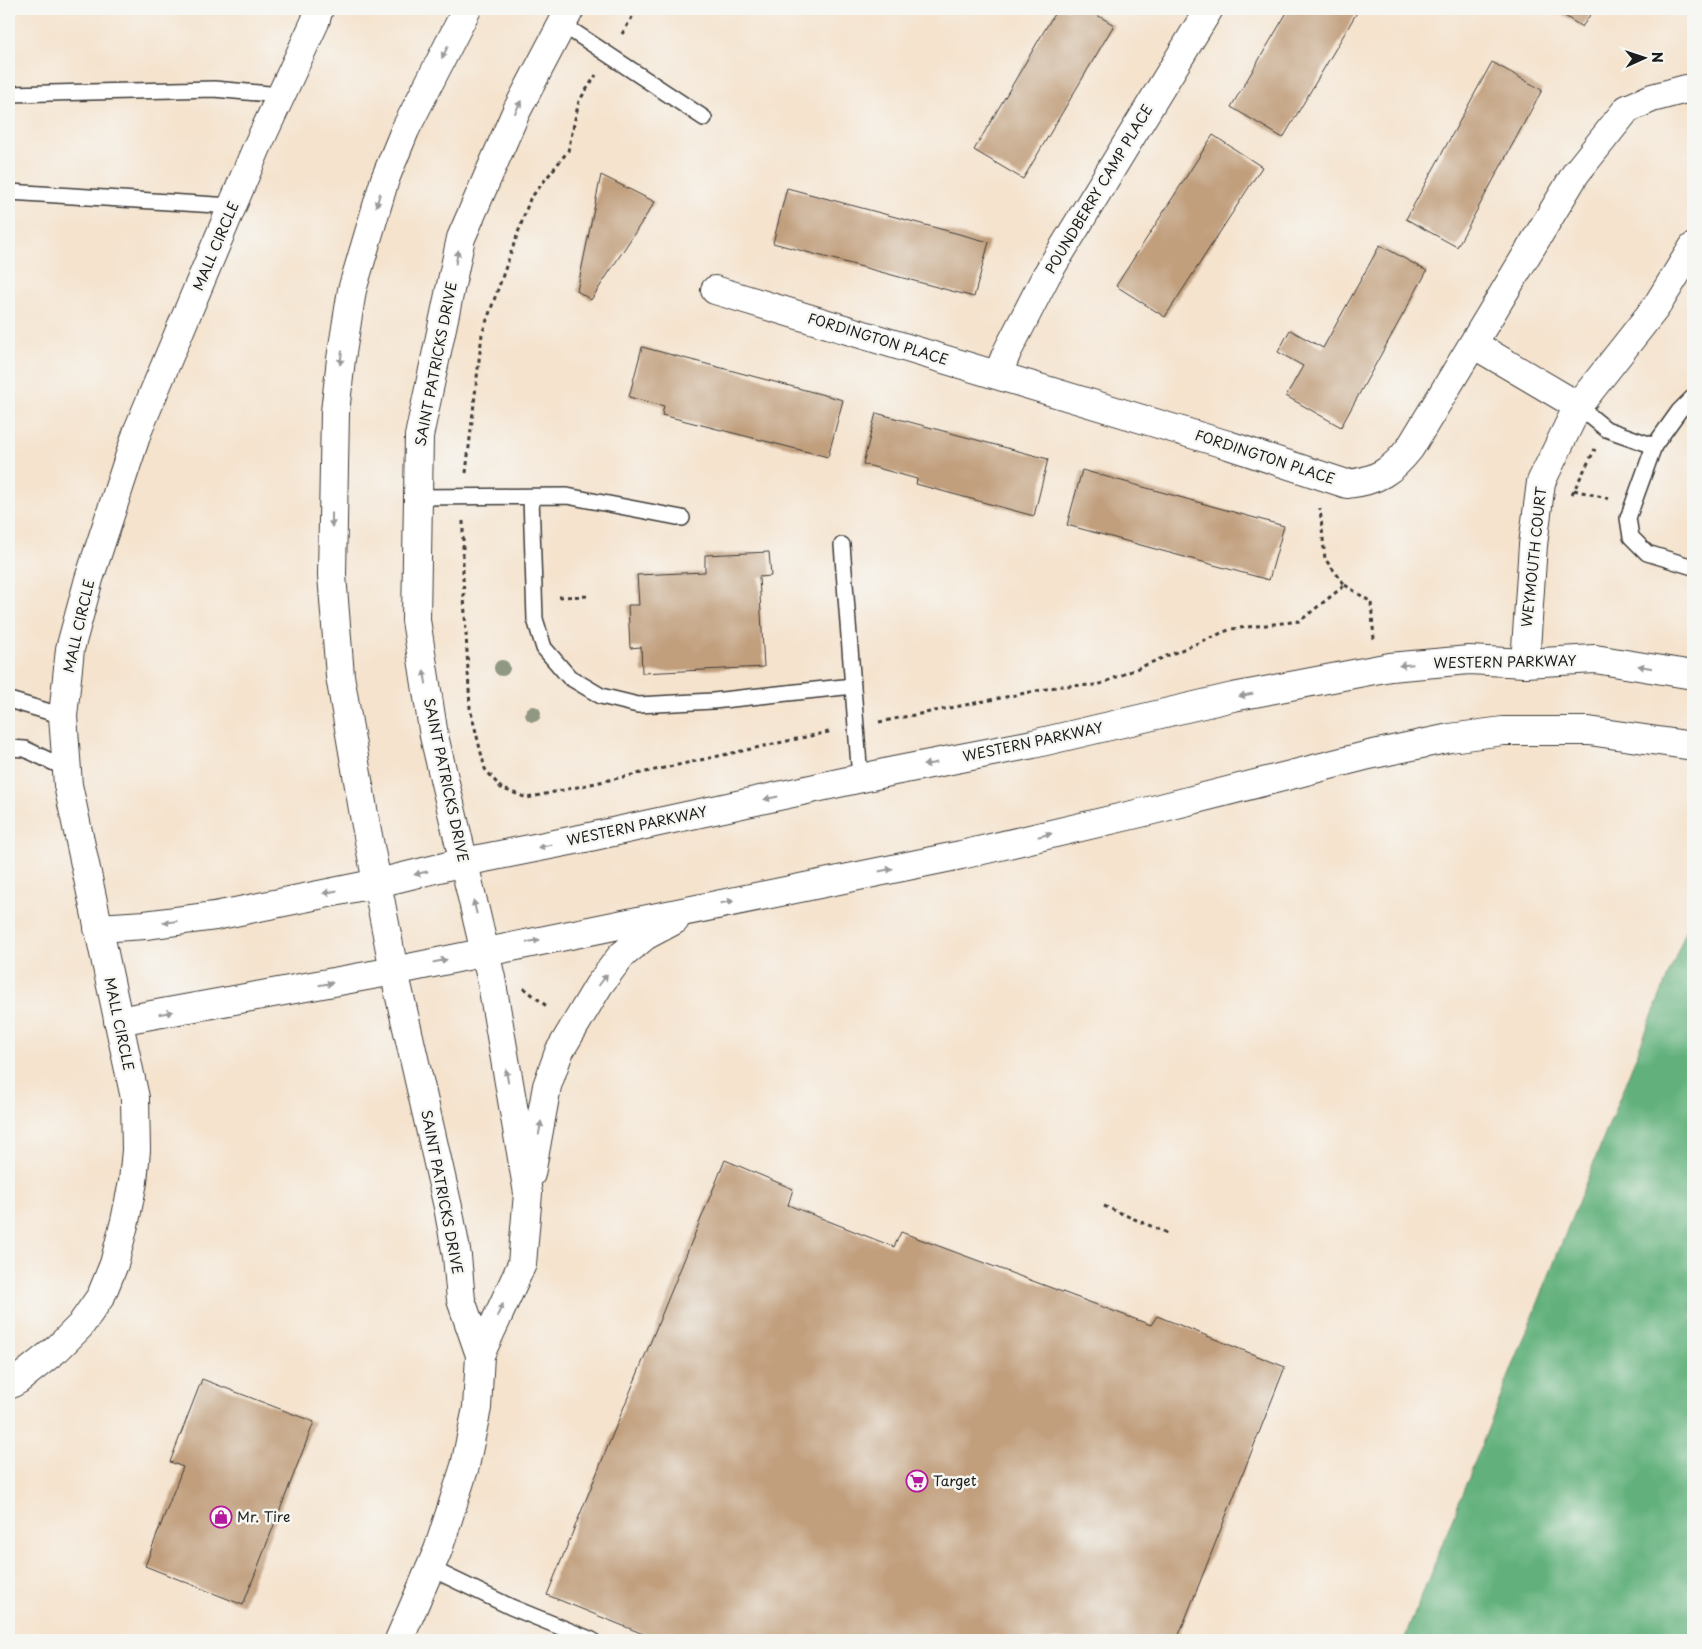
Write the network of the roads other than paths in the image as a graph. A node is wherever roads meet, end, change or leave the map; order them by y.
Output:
1 (319, 9) edge
2 (467, 9) edge
3 (1209, 9) edge
4 (566, 16) edge
5 (1693, 90) edge
6 (9, 94) edge
7 (280, 95) junction
8 (704, 118) dead end
9 (9, 192) edge
10 (232, 206) junction
11 (1693, 247) edge
12 (715, 290) dead end
13 (1473, 344) junction
14 (998, 374) junction
15 (1693, 397) edge
16 (1578, 406) junction
17 (1686, 411) edge
18 (1654, 446) junction
19 (417, 497) junction
20 (530, 497) junction
21 (682, 518) dead end
22 (842, 545) dead end
23 (1693, 567) edge
24 (1525, 663) junction
25 (1693, 675) edge
26 (853, 686) junction
27 (9, 700) edge
28 (63, 716) junction
29 (1693, 746) edge
30 (9, 748) edge
31 (67, 769) junction
32 (860, 778) junction
33 (464, 862) junction
34 (378, 883) junction
35 (696, 908) junction
36 (98, 928) junction
37 (486, 951) junction
38 (394, 971) junction
39 (118, 1022) junction
40 (528, 1193) junction
41 (480, 1355) junction
42 (9, 1385) edge
43 (430, 1568) junction
44 (399, 1640) edge
45 (592, 1640) edge

1 - 7 main road, MALL CIRCLE
2 -> 34 main road, SAINT PATRICKS DRIVE
3 - 14 main road, POUNDBERRY CAMP PLACE
4 - 8 lane
19 -> 4 main road, SAINT PATRICKS DRIVE
5 - 13 main road, FORDINGTON PLACE
6 - 7 lane
7 - 10 main road, MALL CIRCLE
9 - 10 lane
10 - 28 main road, MALL CIRCLE
11 - 16 main road, WEYMOUTH COURT
12 - 14 main road, FORDINGTON PLACE
13 - 14 main road, FORDINGTON PLACE
13 - 16 main road
15 - 17 lane
16 - 18 lane
16 - 24 main road, WEYMOUTH COURT
17 - 18 lane
18 - 23 lane
19 - 20 lane
33 -> 19 main road, SAINT PATRICKS DRIVE
20 - 21 lane
20 - 26 lane
22 - 26 lane
25 -> 24 main road, WESTERN PARKWAY
24 -> 32 main road, WESTERN PARKWAY
26 - 32 lane
27 - 28 lane
28 - 31 main road, MALL CIRCLE
35 -> 29 main road
30 - 31 lane
31 - 36 main road, MALL CIRCLE
32 -> 33 main road, WESTERN PARKWAY
33 -> 34 main road, WESTERN PARKWAY
37 -> 33 main road, SAINT PATRICKS DRIVE
34 -> 36 main road, WESTERN PARKWAY
34 - 38 main road, SAINT PATRICKS DRIVE
37 -> 35 main road
40 -> 35 main road
36 - 39 main road, MALL CIRCLE
38 -> 37 main road
40 -> 37 main road, SAINT PATRICKS DRIVE
39 -> 38 main road
38 - 41 main road, SAINT PATRICKS DRIVE
39 - 42 main road, MALL CIRCLE
41 -> 40 main road, SAINT PATRICKS DRIVE
41 - 43 main road, SAINT PATRICKS DRIVE
43 - 44 main road, SAINT PATRICKS DRIVE
43 - 45 lane

